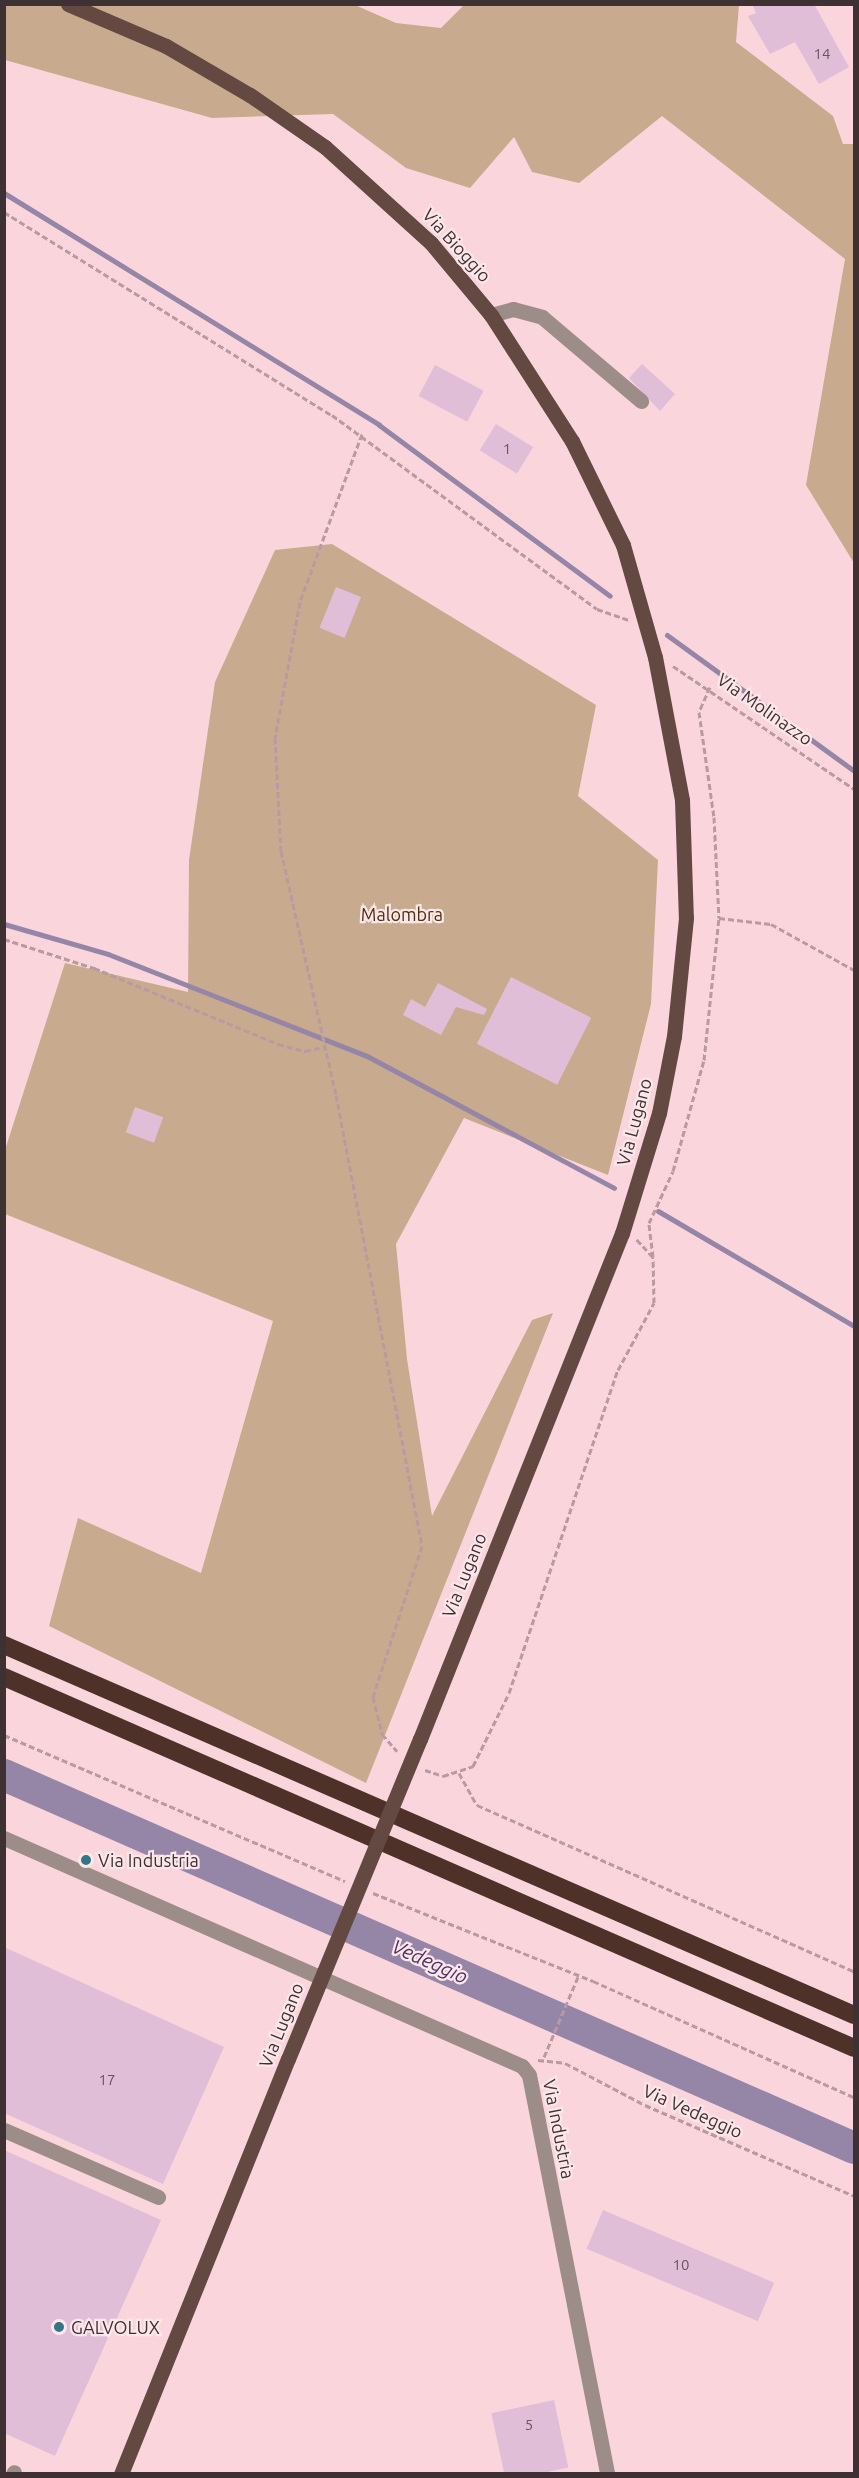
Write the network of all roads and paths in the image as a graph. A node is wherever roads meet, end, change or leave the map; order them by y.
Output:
1 (68, 4) edge
2 (4, 212) edge
3 (491, 315) junction
4 (641, 401) dead end
5 (362, 434) junction
6 (648, 627) junction
7 (655, 657) junction
8 (710, 687) junction
9 (855, 789) edge
10 (718, 918) junction
11 (4, 939) edge
12 (855, 970) edge
13 (323, 1046) junction
14 (622, 1233) junction
15 (653, 1257) junction
16 (4, 1645) edge
17 (4, 1677) edge
18 (4, 1735) edge
19 (403, 1755) dead end
20 (418, 1766) dead end
21 (459, 1773) junction
22 (4, 1838) edge
23 (353, 1884) dead end
24 (364, 1889) dead end
25 (855, 1971) edge
26 (578, 1977) junction
27 (855, 2015) edge
28 (855, 2048) edge
29 (544, 2057) junction
30 (522, 2066) junction
31 (855, 2097) edge
32 (4, 2130) edge
33 (855, 2196) edge
34 (158, 2197) dead end
35 (121, 2474) edge
36 (607, 2474) edge

1 - 3 main road, Via Bioggio
2 - 5 path
3 - 4 street
3 - 6 main road, Via Bioggio
5 - 6 path
5 - 13 path
6 - 7 main road, Via Bioggio
7 - 8 path, Via Molinazzo
7 - 14 main road, Via Lugano
8 - 9 path, Via Molinazzo
8 - 10 path
10 - 12 path
10 - 15 path
11 - 13 path
13 - 19 path
14 - 15 path
14 - 35 main road, Via Lugano, bridge
15 - 21 path
16 - 27 highway
17 - 28 highway
18 - 23 path
20 - 21 path
21 - 25 path
22 - 30 street, Via Industria
24 - 26 path
26 - 29 path
26 - 31 path
29 - 30 path
29 - 33 path, Via Vedeggio
30 - 36 street, Via Industria
32 - 34 street

